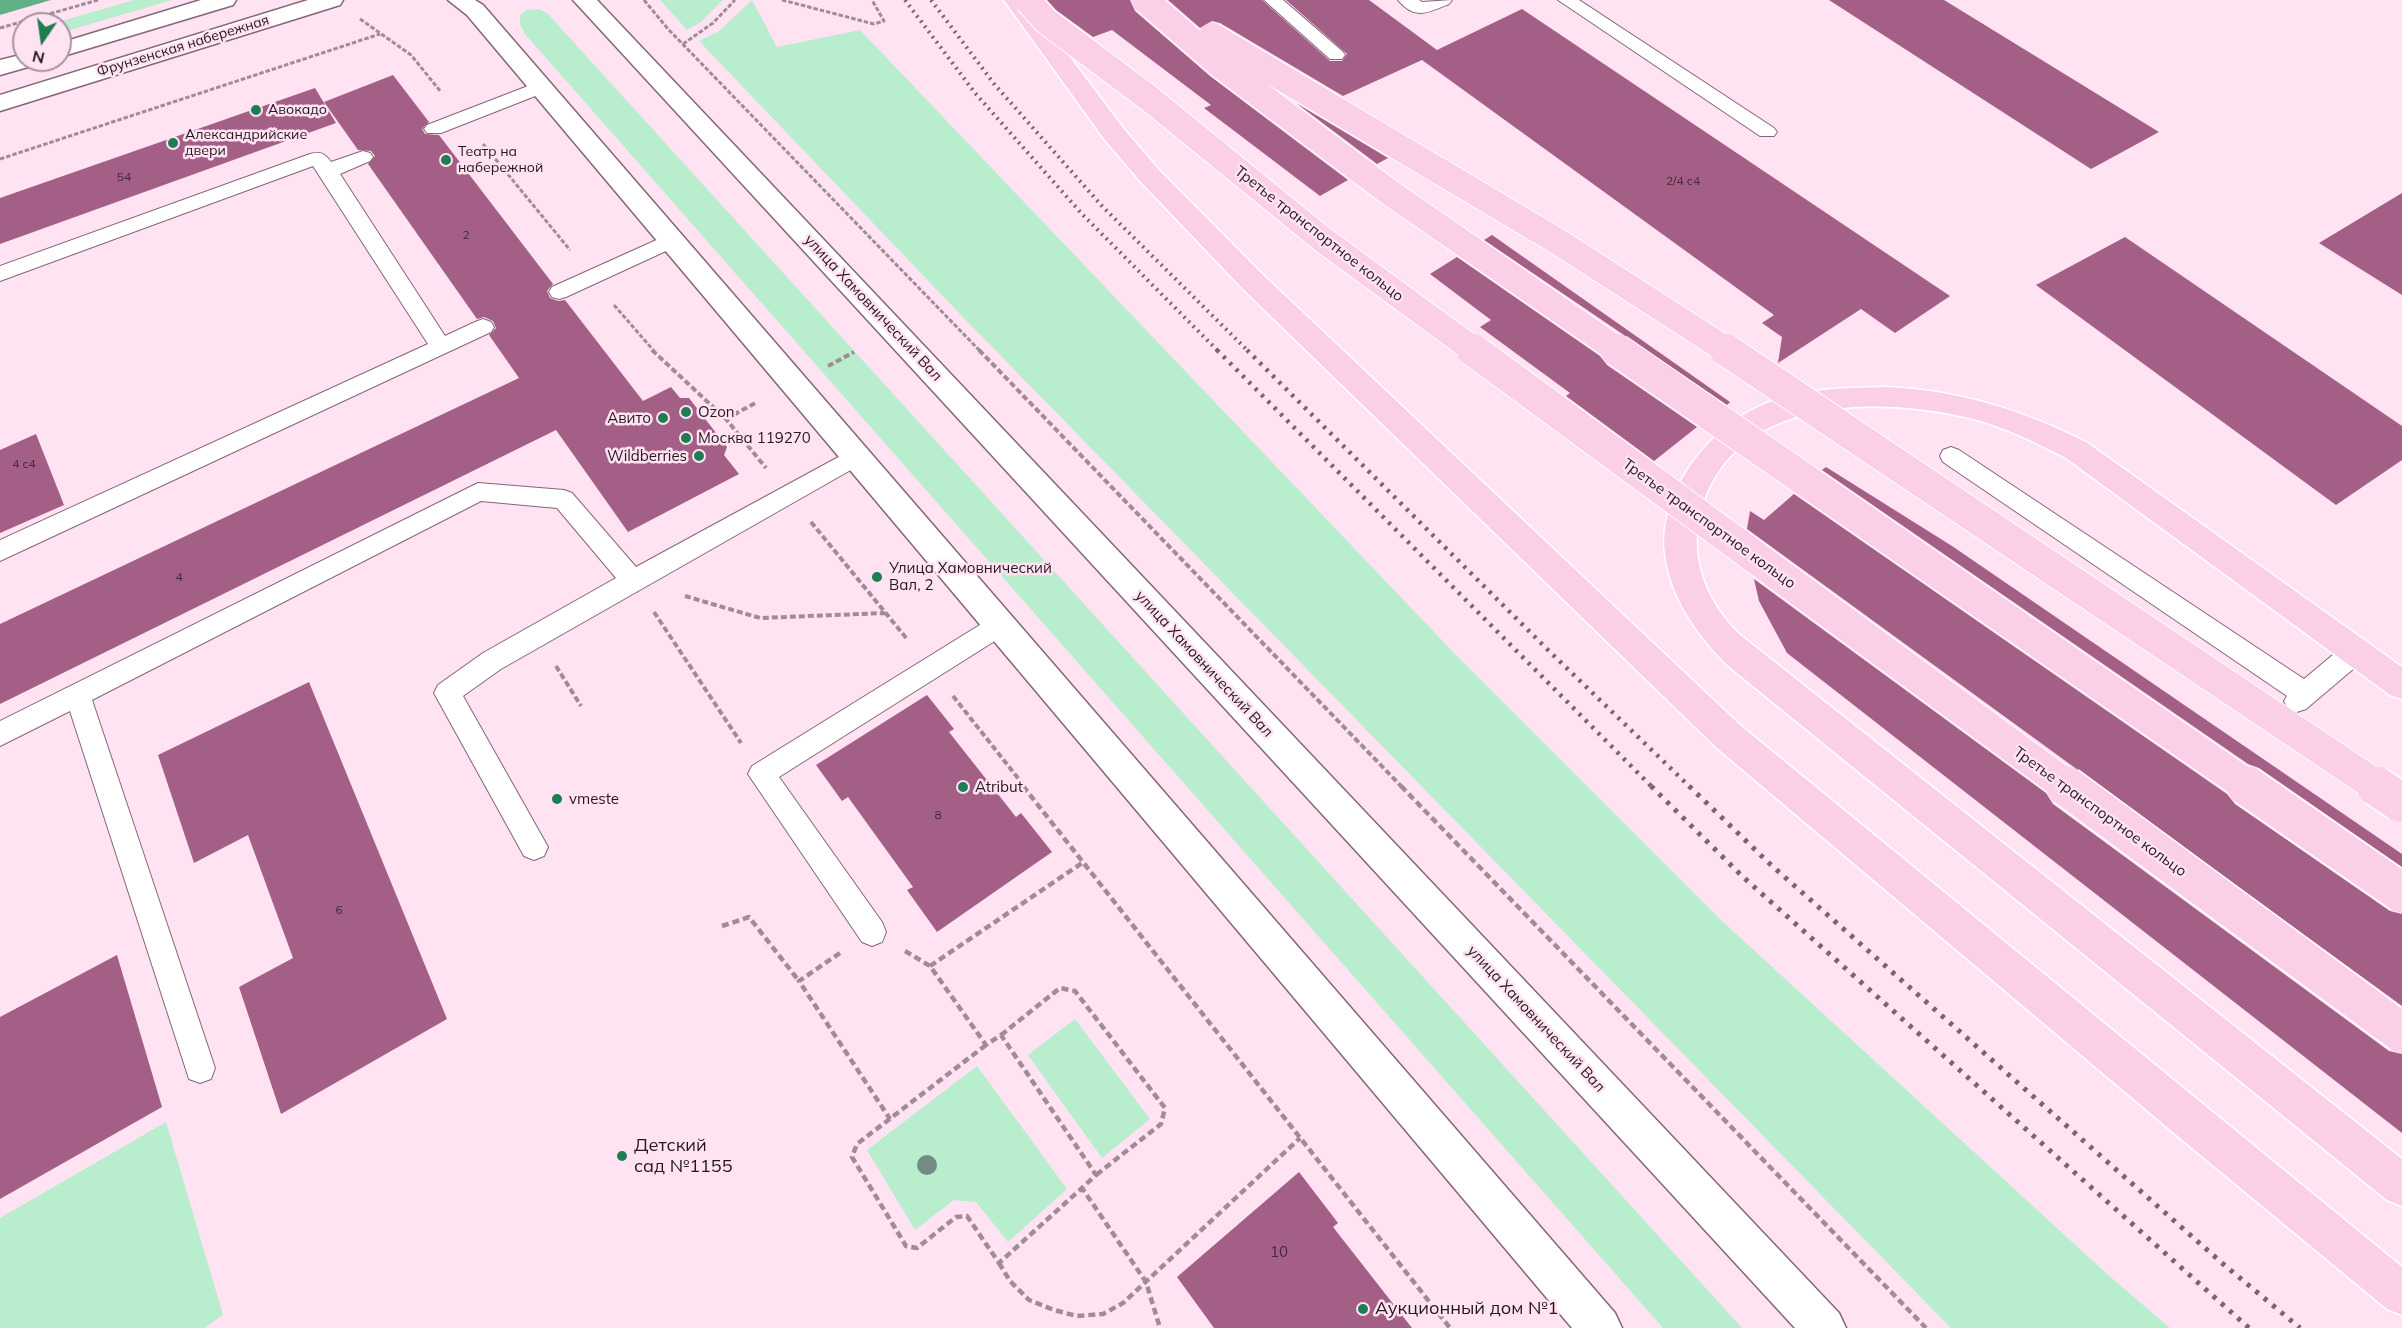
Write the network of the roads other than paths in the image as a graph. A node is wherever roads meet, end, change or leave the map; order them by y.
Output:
1 (225, 0) edge
2 (332, 0) edge
3 (459, 0) edge
4 (584, 0) edge
5 (1015, 0) edge
6 (1027, 0) edge
7 (1145, 0) edge
8 (1151, 0) edge
9 (1272, 0) edge
10 (1407, 0) edge
11 (1443, 0) edge
12 (1567, 0) edge
13 (72, 46) edge
14 (1336, 55) dead end
15 (541, 87) junction
16 (0, 103) edge
17 (434, 129) dead end
18 (1767, 132) dead end
19 (363, 157) dead end
20 (328, 171) junction
21 (672, 240) junction
22 (0, 274) edge
23 (559, 292) dead end
24 (483, 327) dead end
25 (441, 347) junction
26 (1951, 456) dead end
27 (855, 457) junction
28 (0, 551) edge
29 (633, 581) junction
30 (1000, 625) junction
31 (2356, 651) junction
32 (2402, 685) edge
33 (78, 695) junction
34 (0, 734) edge
35 (2401, 802) edge
36 (534, 847) dead end
37 (2402, 893) edge
38 (872, 932) road end
39 (2402, 1033) edge
40 (200, 1068) dead end
41 (2402, 1185) edge
42 (2402, 1294) edge
43 (1600, 1328) edge
44 (1824, 1328) edge

1 - 13 main road
2 - 16 main road, Фрунзенская набережная
3 - 15 main road
4 - 44 main road, улица Хамовнический Вал
5 - 42 main road
6 - 39 main road, Третье транспортное кольцо, bridge
7 - 37 main road, bridge
8 - 35 main road, bridge
9 - 14 lane
10 - 11 lane
12 - 18 lane
15 - 17 lane
15 - 21 main road
19 - 20 lane
20 - 22 lane
20 - 25 lane
21 - 23 lane
21 - 27 main road
24 - 25 lane
25 - 28 lane
26 - 31 lane
27 - 29 lane
27 - 30 main road
29 - 33 lane
29 - 36 lane
30 - 38 lane
30 - 43 main road
31 - 32 main road
31 - 41 main road
33 - 34 lane
33 - 40 lane

